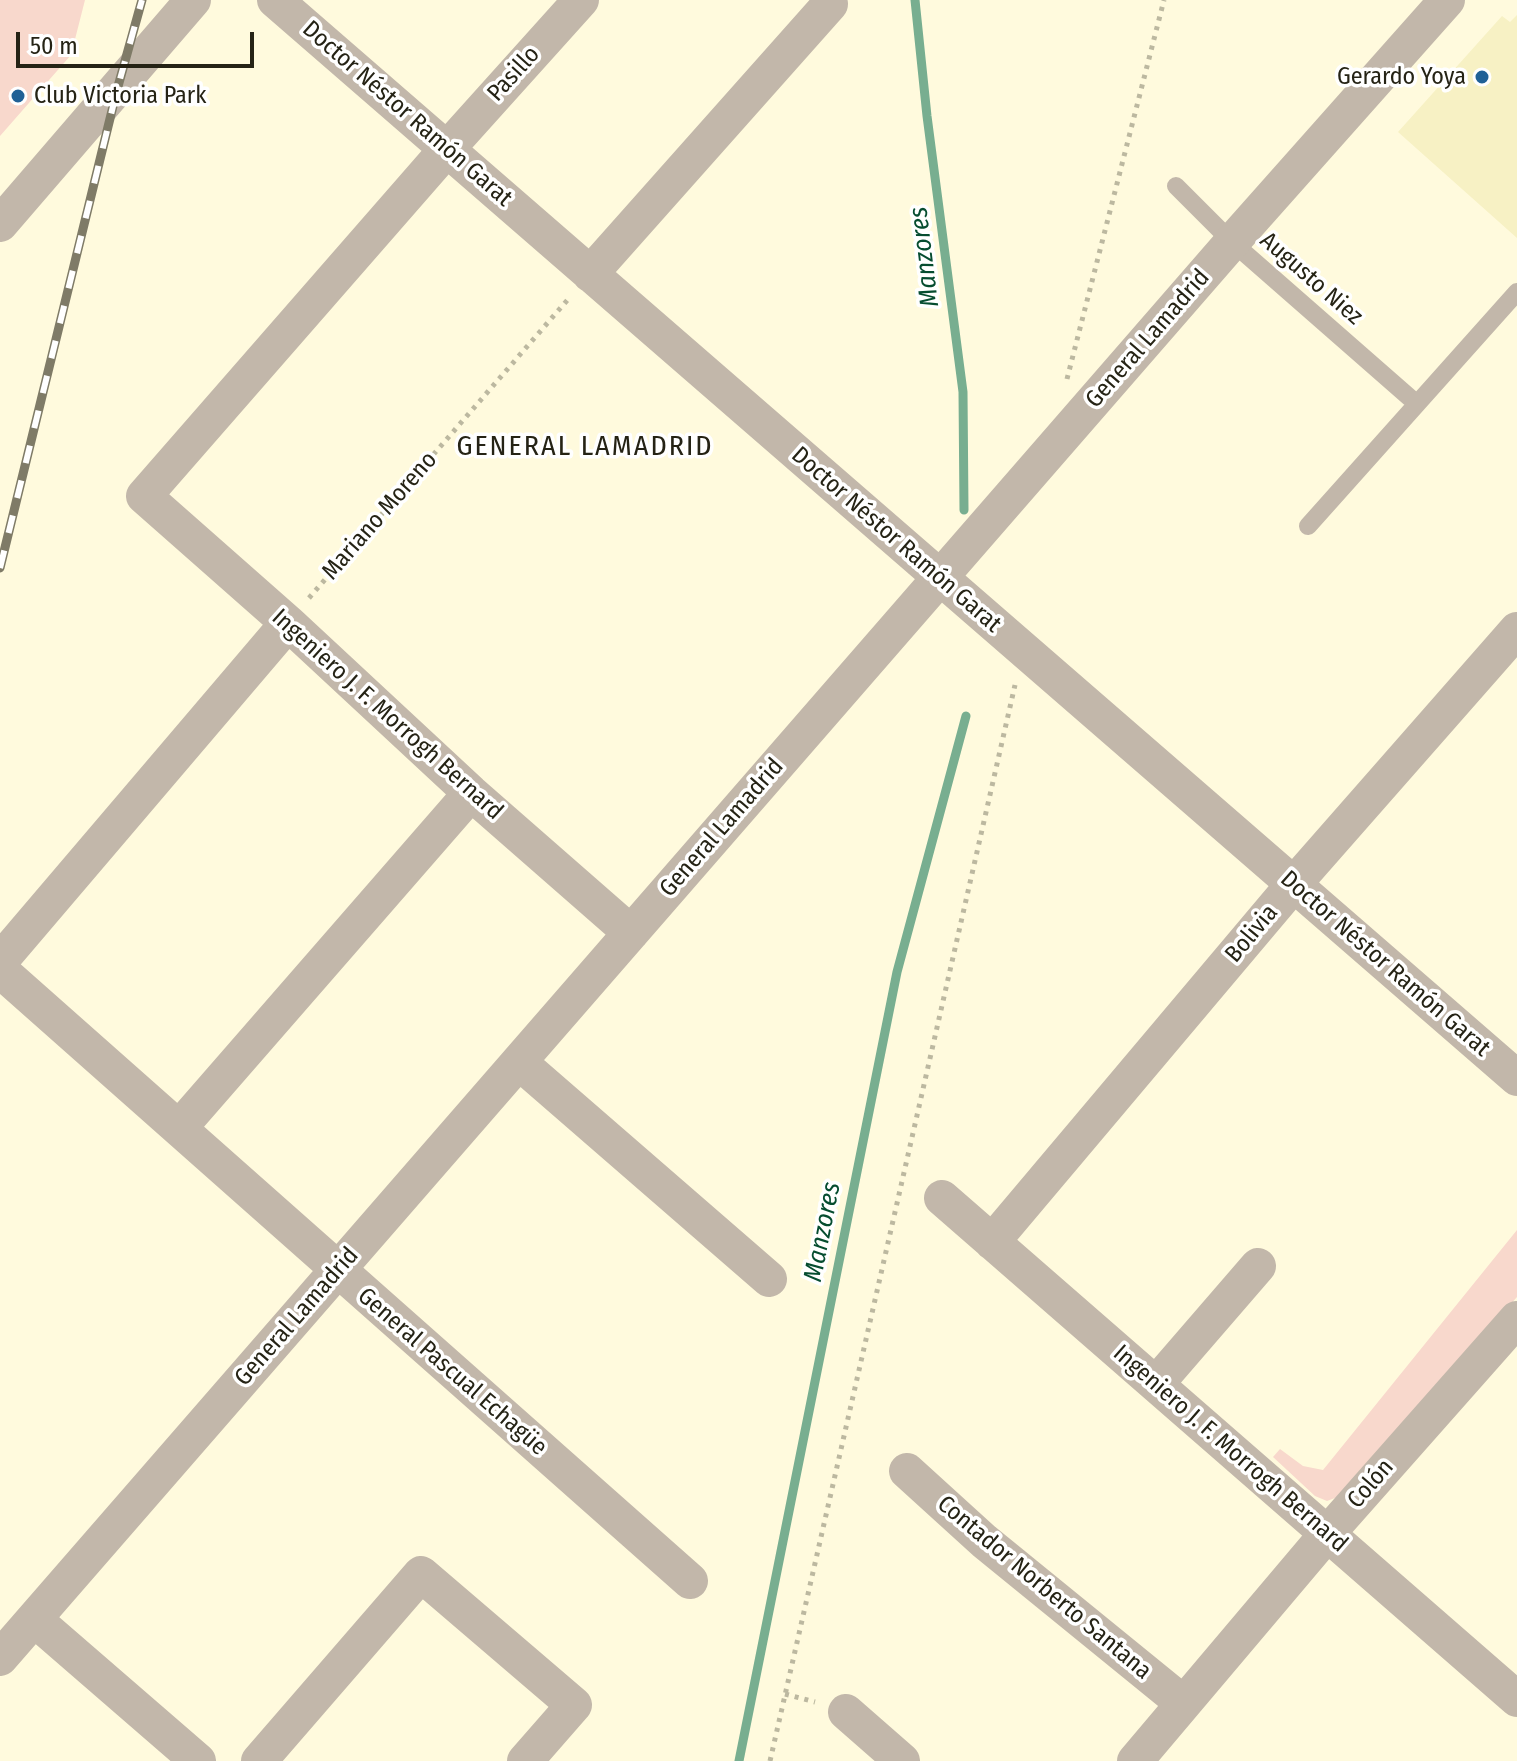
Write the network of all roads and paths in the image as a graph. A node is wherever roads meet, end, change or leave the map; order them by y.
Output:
1 (193, 0) edge
2 (275, 0) edge
3 (581, 0) edge
4 (1164, 0) edge
5 (1447, 0) edge
6 (830, 4) dead end
7 (447, 149) junction
8 (1176, 186) dead end
9 (0, 224) edge
10 (1232, 242) junction
11 (590, 274) junction
12 (1517, 292) edge
13 (1064, 393) dead end
14 (1417, 404) junction
15 (144, 496) joint
16 (1308, 526) dead end
17 (940, 578) junction
18 (288, 623) junction
19 (1517, 630) edge
20 (1023, 650) junction
21 (471, 793) junction
22 (1293, 885) junction
23 (631, 933) junction
24 (0, 961) edge
25 (0, 970) edge
26 (519, 1062) junction
27 (1517, 1078) edge
28 (180, 1127) junction
29 (942, 1198) dead end
30 (992, 1242) junction
31 (1258, 1266) dead end
32 (337, 1270) junction
33 (769, 1279) dead end
34 (1517, 1319) edge
35 (1156, 1384) junction
36 (907, 1471) dead end
37 (1327, 1534) junction
38 (690, 1581) dead end
39 (34, 1619) junction
40 (4, 1647) edge
41 (1517, 1699) edge
42 (1183, 1703) junction
43 (846, 1712) dead end
44 (198, 1761) edge
45 (259, 1761) edge
46 (525, 1761) edge
47 (770, 1761) edge
48 (902, 1761) edge
49 (1135, 1761) edge

1 - 9 street
2 - 7 street, Doctor Néstor Ramón Garat
3 - 7 street, Pasillo
4 - 13 path
5 - 10 street, General Lamadrid
6 - 11 street
7 - 11 street, Doctor Néstor Ramón Garat
7 - 15 street, Pasillo
8 - 10 lane, Augusto Niez
10 - 14 lane, Augusto Niez
10 - 17 street, General Lamadrid
11 - 17 street, Doctor Néstor Ramón Garat
11 - 18 path, Mariano Moreno
12 - 14 lane
14 - 16 lane
15 - 18 street, Ingeniero J. F. Morrogh Bernard
17 - 20 street, Doctor Néstor Ramón Garat
17 - 23 street, General Lamadrid
18 - 21 street, Ingeniero J. F. Morrogh Bernard
18 - 24 street
19 - 22 street, Bolivia
20 - 22 street, Doctor Néstor Ramón Garat
20 - 47 path
21 - 23 street, Ingeniero J. F. Morrogh Bernard
21 - 28 street
22 - 27 street, Doctor Néstor Ramón Garat
22 - 30 street, Bolivia
23 - 26 street, General Lamadrid
25 - 28 street, General Pascual Echagüe
26 - 32 street, General Lamadrid
26 - 33 street
28 - 32 street, General Pascual Echagüe
29 - 30 street, Ingeniero J. F. Morrogh Bernard
30 - 35 street, Ingeniero J. F. Morrogh Bernard
31 - 35 street
32 - 38 street, General Pascual Echagüe
32 - 39 street, General Lamadrid
34 - 37 street, Colón
35 - 37 street, Ingeniero J. F. Morrogh Bernard
36 - 42 street, Contador Norberto Santana
37 - 41 street, Ingeniero J. F. Morrogh Bernard
37 - 42 street, Colón
39 - 40 street, General Lamadrid
39 - 44 street
42 - 49 street, Colón
43 - 48 street
45 - 46 street

